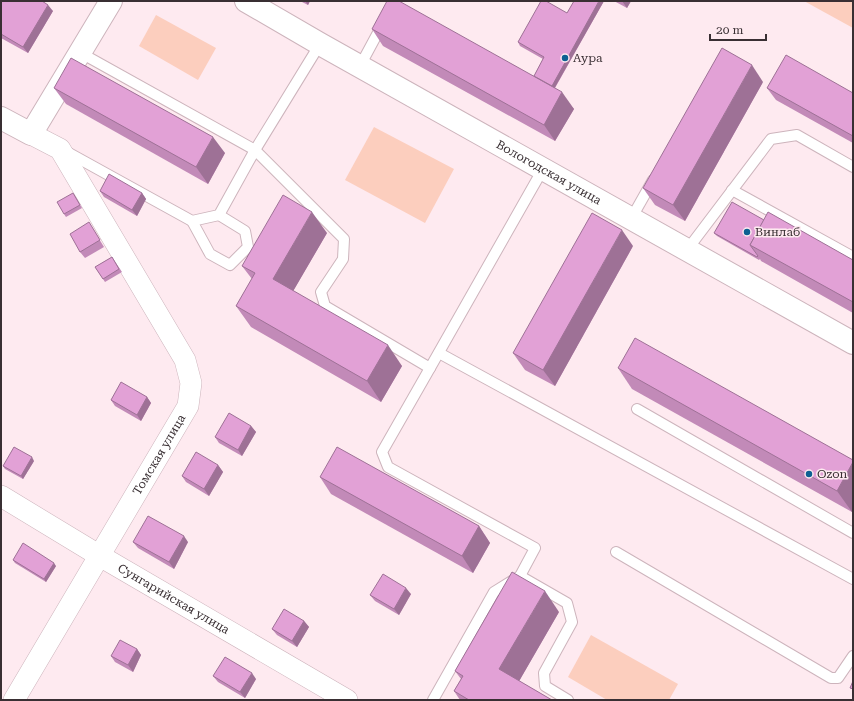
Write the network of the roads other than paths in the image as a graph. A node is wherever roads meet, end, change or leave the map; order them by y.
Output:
1 (111, 1) edge
2 (246, 1) edge
3 (395, 1) edge
4 (320, 44) junction
5 (79, 52) junction
6 (360, 66) junction
7 (1, 118) edge
8 (31, 134) junction
9 (60, 149) junction
10 (255, 150) junction
11 (853, 167) edge
12 (543, 169) junction
13 (658, 171) edge
14 (732, 190) junction
15 (219, 215) junction
16 (631, 219) junction
17 (192, 221) junction
18 (687, 250) junction
19 (853, 257) edge
20 (853, 343) edge
21 (439, 353) junction
22 (430, 368) junction
23 (637, 410) dead end
24 (1, 496) edge
25 (853, 533) edge
26 (616, 552) dead end
27 (100, 556) junction
28 (520, 576) junction
29 (853, 580) edge
30 (853, 656) edge
31 (14, 700) edge
32 (347, 700) edge
33 (433, 700) edge
34 (568, 700) edge

1 - 5 street
2 - 4 street, Вологодская улица
3 - 6 lane
4 - 6 street, Вологодская улица
4 - 10 lane
5 - 8 street
5 - 10 lane
6 - 12 street, Вологодская улица
7 - 8 street
8 - 9 street
9 - 17 lane
9 - 27 street, Томская улица
10 - 15 lane
10 - 22 lane
11 - 14 lane
12 - 16 street, Вологодская улица
12 - 21 lane
13 - 16 lane
14 - 18 lane
14 - 19 lane
15 - 17 lane
15 - 17 lane
16 - 18 street, Вологодская улица
18 - 20 street, Вологодская улица
21 - 22 lane
21 - 29 lane
22 - 28 lane
23 - 25 lane
24 - 27 street, Сунгарийская улица
26 - 30 lane
27 - 31 street, Томская улица
27 - 32 street, Сунгарийская улица
28 - 33 lane
28 - 34 lane

